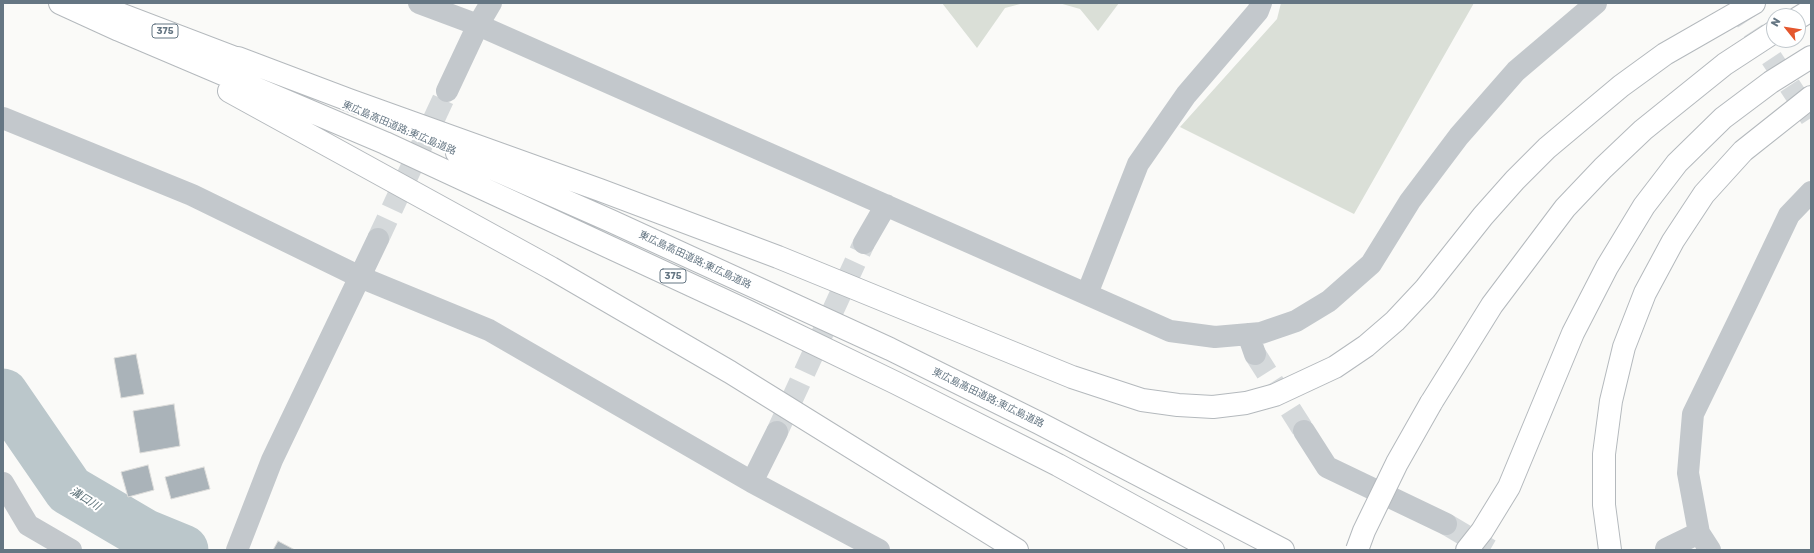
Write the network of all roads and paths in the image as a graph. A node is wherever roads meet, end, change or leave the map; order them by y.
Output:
1 (60, 3) edge
2 (91, 3) edge
3 (419, 3) edge
4 (491, 3) edge
5 (1261, 3) edge
6 (1596, 3) edge
7 (1754, 3) edge
8 (478, 25) junction
9 (119, 30) junction
10 (1766, 37) edge
11 (1811, 57) edge
12 (238, 58) junction
13 (447, 91) tunnel mouth
14 (1811, 97) edge
15 (3, 118) edge
16 (1811, 192) edge
17 (886, 205) junction
18 (378, 239) tunnel mouth
19 (864, 243) tunnel mouth
20 (360, 277) junction
21 (1086, 294) junction
22 (1248, 334) junction
23 (1255, 354) tunnel mouth
24 (1304, 430) tunnel mouth
25 (777, 432) tunnel mouth
26 (752, 482) junction
27 (3, 483) edge
28 (1446, 524) tunnel mouth
29 (1705, 541) edge
30 (71, 550) edge
31 (237, 550) edge
32 (879, 550) edge
33 (1017, 550) edge
34 (1213, 550) edge
35 (1283, 550) edge
36 (1356, 550) edge
37 (1467, 550) edge
38 (1610, 550) edge
39 (1666, 550) edge

1 - 9 highway, 東広島高田道路;東広島道路 / 375
2 - 12 highway, 東広島高田道路;東広島道路 / 375
3 - 8 street
4 - 8 street
5 - 21 street
6 - 22 street
7 - 12 highway
8 - 13 street
8 - 17 street
9 - 33 highway
9 - 34 highway, 東広島高田道路;東広島道路 / 375
10 - 36 highway, bridge
11 - 37 highway
12 - 35 highway, 東広島高田道路;東広島道路 / 375
14 - 38 highway
15 - 20 street
16 - 29 street
17 - 19 street
17 - 21 street
18 - 20 street
20 - 26 street
20 - 31 street
21 - 22 street
22 - 23 street
24 - 28 street
25 - 26 street
26 - 32 street
27 - 30 street
29 - 39 street

